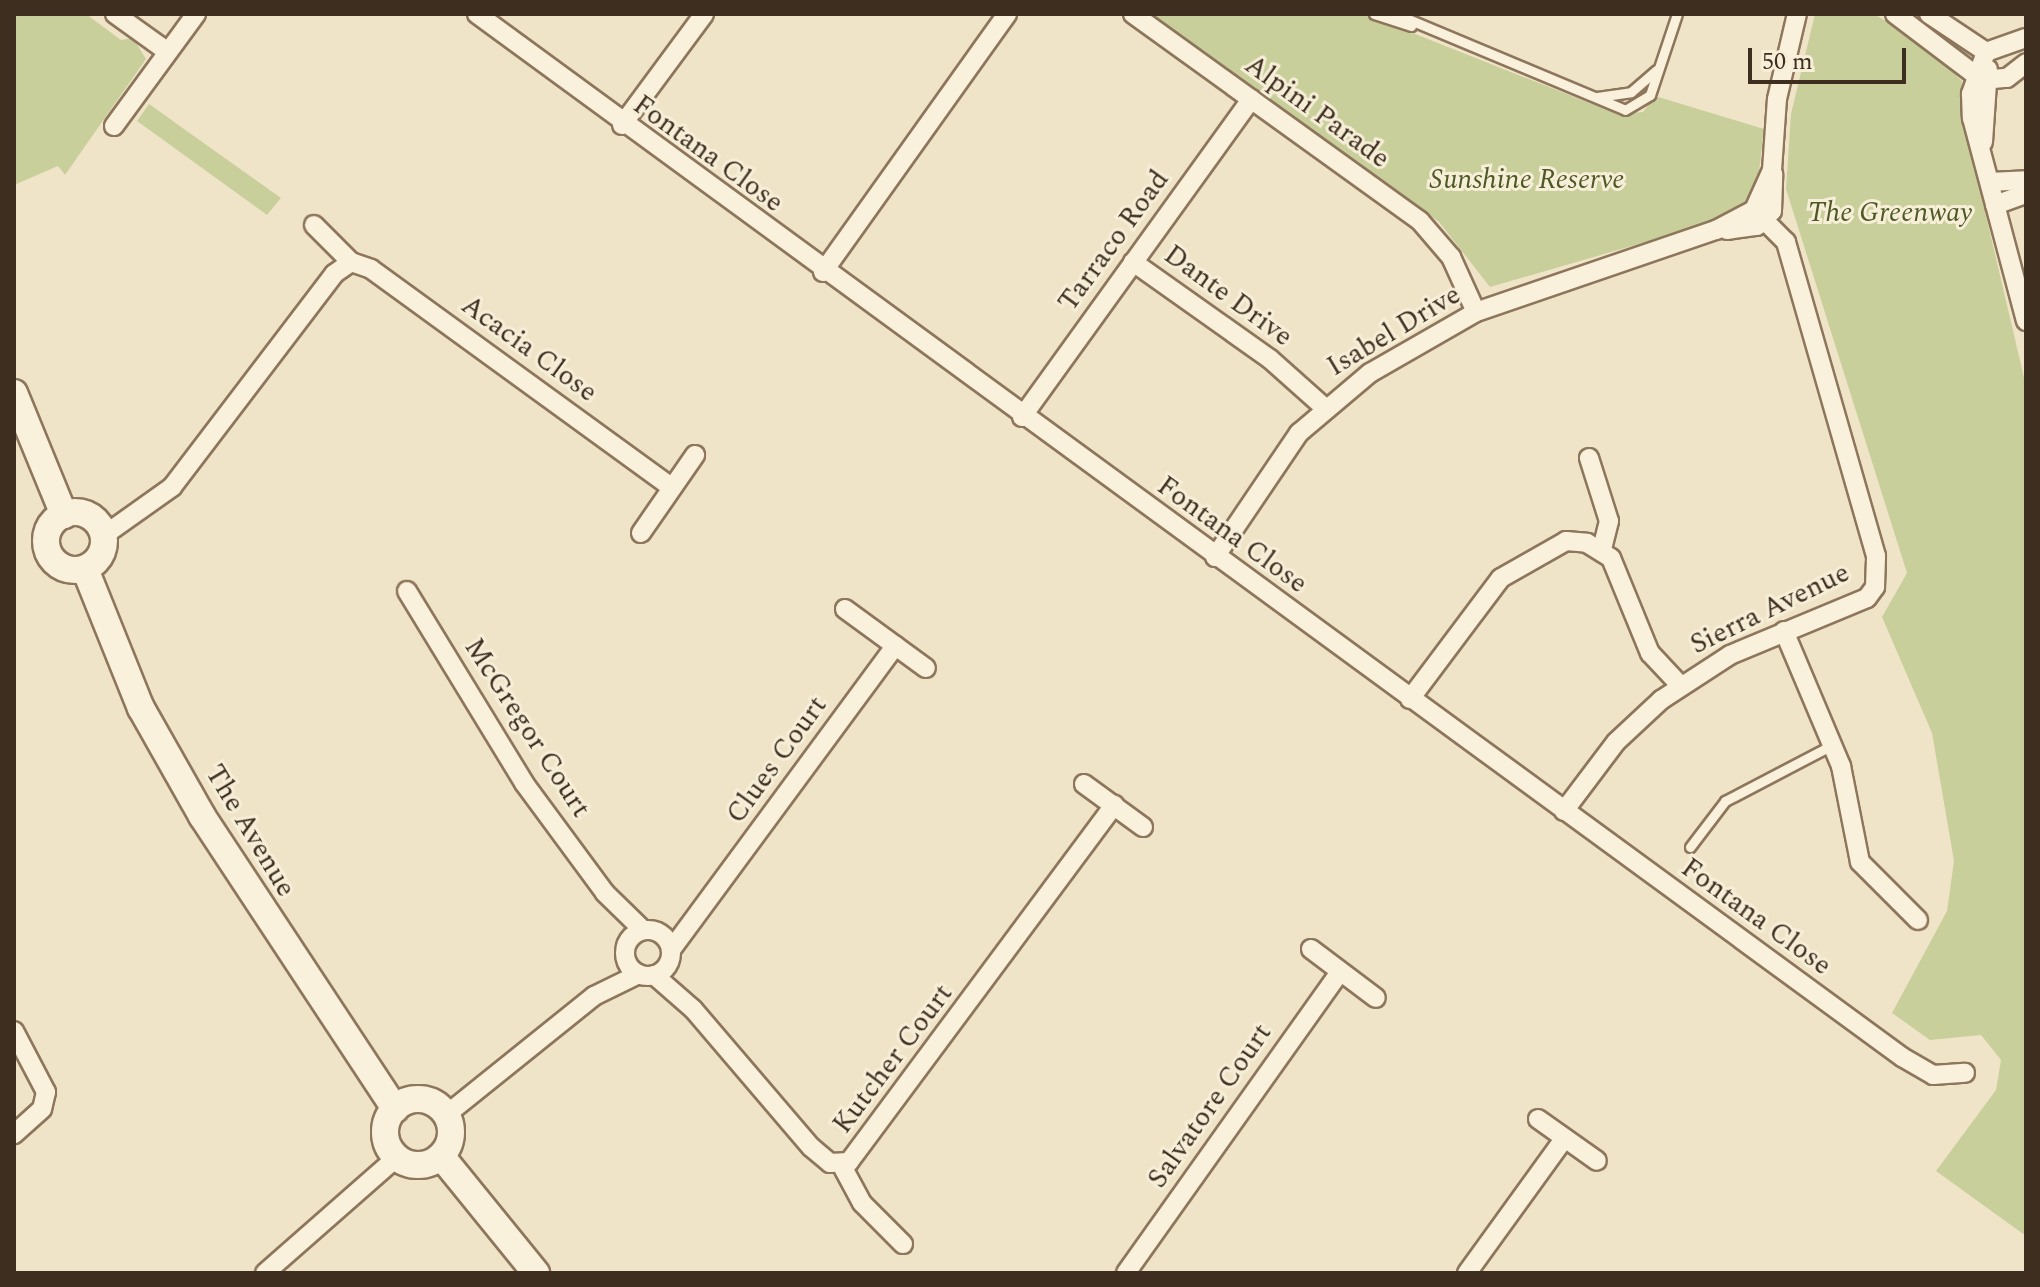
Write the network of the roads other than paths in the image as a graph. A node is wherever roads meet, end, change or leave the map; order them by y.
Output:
1 (115, 14) edge
2 (196, 14) edge
3 (466, 14) edge
4 (475, 14) edge
5 (704, 14) edge
6 (1007, 14) edge
7 (1133, 14) edge
8 (1374, 14) edge
9 (1396, 14) edge
10 (1677, 14) edge
11 (1797, 14) edge
12 (1807, 14) edge
13 (1895, 14) edge
14 (1929, 14) edge
15 (1411, 26) junction
16 (2026, 38) edge
17 (1791, 41) junction
18 (168, 52) junction
19 (1986, 52) junction
20 (2026, 63) edge
21 (1656, 70) junction
22 (1983, 79) junction
23 (1597, 97) junction
24 (1251, 99) junction
25 (622, 125) junction
26 (114, 126) dead end
27 (2026, 180) edge
28 (1990, 182) junction
29 (2026, 194) edge
30 (1995, 205) junction
31 (1761, 218) junction
32 (314, 225) dead end
33 (351, 262) junction
34 (1133, 262) junction
35 (823, 272) junction
36 (1476, 312) junction
37 (2026, 321) edge
38 (14, 393) edge
39 (1325, 408) junction
40 (1022, 417) junction
41 (695, 455) dead end
42 (1589, 458) dead end
43 (672, 488) junction
44 (64, 515) junction
45 (641, 533) dead end
46 (103, 536) junction
47 (1602, 549) junction
48 (1215, 557) junction
49 (85, 569) junction
50 (407, 591) dead end
51 (845, 609) dead end
52 (1784, 631) junction
53 (895, 646) junction
54 (926, 668) dead end
55 (1681, 686) junction
56 (1410, 699) junction
57 (1832, 745) junction
58 (1084, 784) dead end
59 (1114, 805) junction
60 (1564, 811) junction
61 (1143, 827) dead end
62 (1690, 847) dead end
63 (700, 904) junction
64 (1918, 920) dead end
65 (643, 933) junction
66 (1311, 949) dead end
67 (670, 955) junction
68 (625, 957) junction
69 (1340, 972) junction
70 (647, 975) junction
71 (594, 996) junction
72 (1376, 998) dead end
73 (693, 1009) junction
74 (14, 1031) edge
75 (1965, 1073) dead end
76 (395, 1109) junction
77 (446, 1115) junction
78 (1538, 1119) dead end
79 (14, 1134) edge
80 (1564, 1139) junction
81 (441, 1156) junction
82 (397, 1157) junction
83 (1597, 1161) dead end
84 (841, 1164) junction
85 (903, 1244) dead end
86 (265, 1273) edge
87 (536, 1273) edge
88 (1126, 1273) edge
89 (1467, 1273) edge

1 - 18 street
2 - 18 street
3 - 4 lane, Fontana Close
4 - 25 street, Fontana Close
5 - 25 street
6 - 35 street
7 - 24 street, Alpini Parade
8 - 15 lane
9 - 15 lane
10 - 21 lane
11 - 17 street
12 - 17 street
13 - 22 street
14 - 19 street
15 - 23 lane
16 - 19 street
17 - 31 street
18 - 26 street
19 - 22 street
20 - 22 street
21 - 23 lane
21 - 23 lane
22 - 28 street
24 - 34 street, Tarraco Road
24 - 36 street, Alpini Parade
25 - 35 street, Fontana Close
27 - 28 street
28 - 30 street
29 - 30 street
30 - 37 street
31 - 36 street, Isabel Drive
31 - 52 street, Sierra Avenue
32 - 33 street, Acacia Close
33 - 43 street, Acacia Close
33 - 46 street
34 - 39 street, Dante Drive
34 - 40 street, Tarraco Road
35 - 40 street, Fontana Close
36 - 39 street, Isabel Drive
38 - 44 street
39 - 48 street, Isabel Drive
40 - 48 street, Fontana Close
41 - 43 street
42 - 47 street
43 - 45 street
44 - 46 street
44 - 49 street
46 - 49 street
47 - 55 street
47 - 56 street
48 - 56 street, Fontana Close
49 - 76 street, The Avenue
50 - 65 street, McGregor Court
51 - 53 street
52 - 55 street, Sierra Avenue
52 - 57 street
53 - 54 street
53 - 63 street, Clues Court
55 - 60 street, Sierra Avenue
56 - 60 street, Fontana Close
57 - 62 lane
57 - 64 street
58 - 59 street
59 - 61 street
59 - 84 street, Kutcher Court
60 - 75 street, Fontana Close
63 - 65 street, Clues Court
63 - 67 street, Clues Court
65 - 67 street, McGregor Court
65 - 68 street
66 - 69 street
67 - 70 street, Clues Court
67 - 73 street, Kutcher Court
68 - 70 street, Kutcher Court
68 - 71 street
69 - 72 street
69 - 88 street, Salvatore Court
70 - 71 street
70 - 73 street, Kutcher Court
71 - 77 street
73 - 84 street, Kutcher Court
74 - 79 street
76 - 77 street
76 - 82 street
77 - 81 street
78 - 80 street
80 - 83 street
80 - 89 street
81 - 82 street
81 - 87 street
82 - 86 street
84 - 85 street

